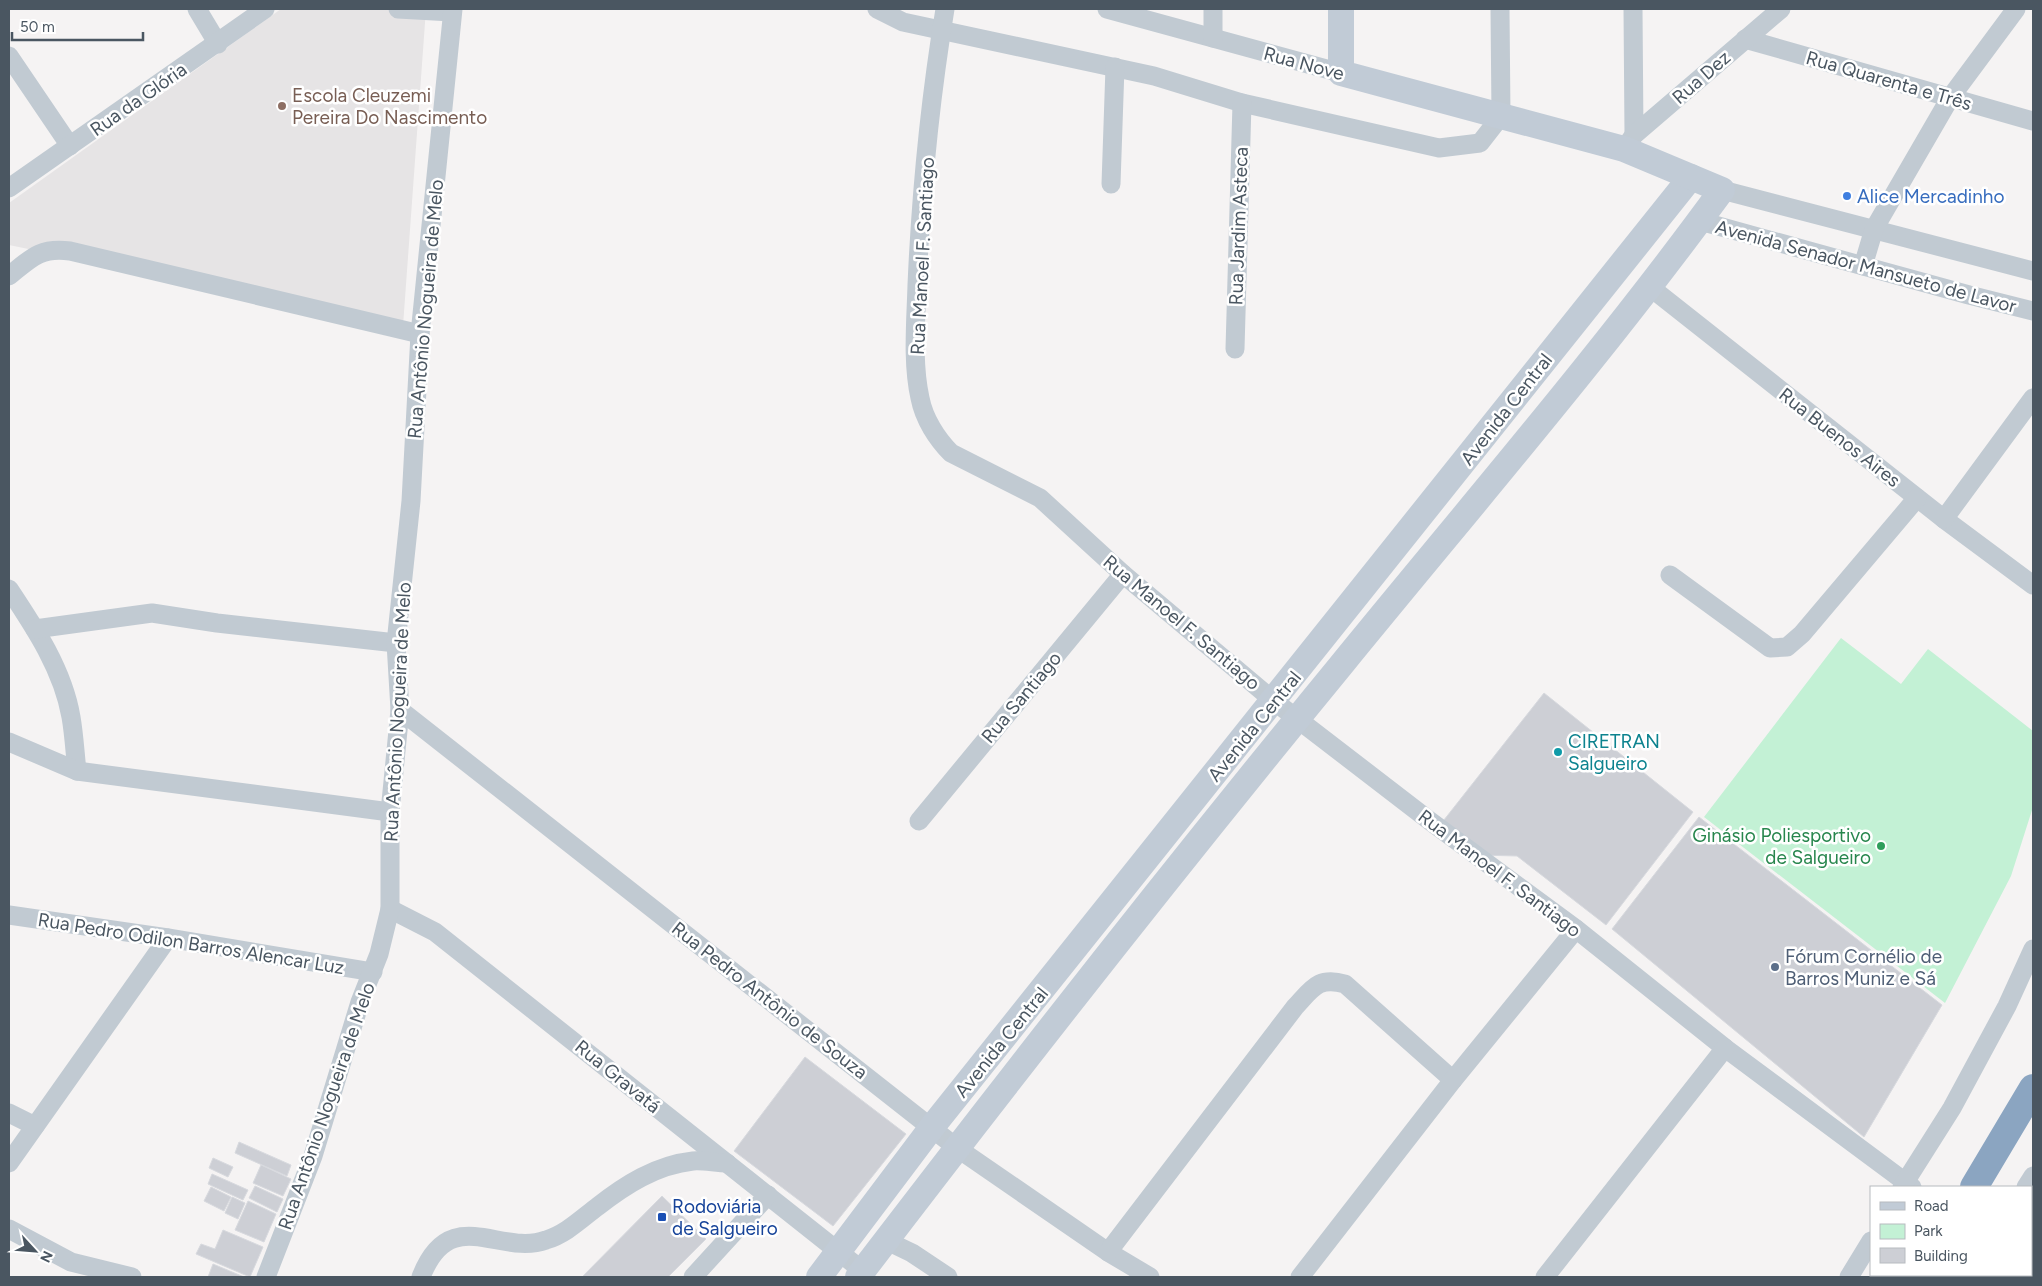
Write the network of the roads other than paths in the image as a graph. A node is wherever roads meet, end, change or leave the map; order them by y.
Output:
1 (197, 9) edge
2 (265, 9) edge
3 (398, 9) edge
4 (878, 9) edge
5 (945, 9) edge
6 (1108, 9) edge
7 (1213, 9) edge
8 (1341, 9) edge
9 (1500, 9) edge
10 (1633, 9) edge
11 (2016, 9) edge
12 (452, 10) edge
13 (1773, 12) edge
14 (941, 30) junction
15 (1213, 38) junction
16 (1745, 39) junction
17 (218, 44) junction
18 (9, 56) edge
19 (1114, 68) junction
20 (1340, 73) junction
21 (1950, 98) junction
22 (1242, 103) junction
23 (1501, 116) junction
24 (2033, 121) edge
25 (1629, 142) junction
26 (70, 146) junction
27 (1691, 177) junction
28 (1111, 184) dead end
29 (9, 188) edge
30 (1722, 190) junction
31 (1700, 221) junction
32 (1874, 229) junction
33 (1863, 266) junction
34 (2033, 271) edge
35 (9, 276) edge
36 (1650, 287) junction
37 (2033, 311) edge
38 (420, 334) junction
39 (1235, 349) dead end
40 (2033, 398) edge
41 (1918, 498) junction
42 (1944, 519) junction
43 (1123, 574) junction
44 (1670, 575) dead end
45 (2033, 584) edge
46 (9, 589) edge
47 (35, 629) junction
48 (396, 643) junction
49 (1274, 701) junction
50 (400, 710) junction
51 (1298, 718) junction
52 (9, 742) edge
53 (77, 771) junction
54 (390, 812) junction
55 (919, 821) dead end
56 (390, 908) junction
57 (9, 915) edge
58 (1576, 929) junction
59 (168, 938) junction
60 (2033, 949) edge
61 (373, 972) junction
62 (1724, 1048) junction
63 (1453, 1080) junction
64 (2033, 1088) edge
65 (9, 1113) edge
66 (35, 1126) junction
67 (932, 1127) junction
68 (957, 1148) junction
69 (9, 1163) edge
70 (727, 1164) junction
71 (1906, 1186) edge
72 (1975, 1186) edge
73 (768, 1195) junction
74 (9, 1229) edge
75 (885, 1240) junction
76 (1870, 1243) edge
77 (839, 1252) junction
78 (1108, 1252) junction
79 (860, 1274) edge
80 (132, 1277) edge
81 (266, 1277) edge
82 (421, 1277) edge
83 (693, 1277) edge
84 (819, 1277) edge
85 (948, 1277) edge
86 (1150, 1277) edge
87 (1300, 1277) edge
88 (1545, 1277) edge
89 (1850, 1277) edge

1 - 17 street
2 - 17 street, Rua da Glória
3 - 12 street
4 - 14 street
5 - 14 street, Rua Manoel F. Santiago
6 - 15 street, Rua Nove
7 - 15 street
8 - 20 street
9 - 23 street
10 - 25 street
11 - 21 street
12 - 38 street, Rua Antônio Nogueira de Melo
13 - 16 street, Rua Dez
14 - 19 street
14 - 43 street, Rua Manoel F. Santiago
15 - 20 street, Rua Nove
16 - 21 street, Rua Quarenta e Três
16 - 25 street, Rua Dez
17 - 26 street, Rua da Glória
18 - 26 street
19 - 22 street
19 - 28 street
20 - 23 street, Rua Nove
21 - 24 street, Rua Quarenta e Três
21 - 32 street
22 - 23 street
22 - 39 street, Rua Jardim Asteca
23 - 25 street, Rua Nove
25 - 27 street, Rua Nove
26 - 29 street, Rua da Glória
27 - 30 street, Rua Nove
27 - 49 street, Avenida Central
30 - 31 street, Avenida Central
30 - 32 street, Avenida Senador Mansueto de Lavor
31 - 33 street, Avenida Senador Mansueto de Lavor
31 - 36 street, Avenida Central
32 - 33 street
32 - 34 street, Avenida Senador Mansueto de Lavor
33 - 37 street, Avenida Senador Mansueto de Lavor
35 - 38 street
36 - 41 street, Rua Buenos Aires
36 - 51 street, Avenida Central
38 - 48 street, Rua Antônio Nogueira de Melo
40 - 42 street
41 - 42 street, Rua Buenos Aires
41 - 44 street
42 - 45 street, Rua Buenos Aires
43 - 49 street, Rua Manoel F. Santiago
43 - 55 street, Rua Santiago
46 - 47 street
47 - 48 street
47 - 53 street
48 - 50 street, Rua Antônio Nogueira de Melo
49 - 51 street, Rua Manoel F. Santiago
49 - 67 street, Avenida Central
50 - 54 street, Rua Antônio Nogueira de Melo
50 - 67 street, Rua Pedro Antônio de Souza
51 - 58 street, Rua Manoel F. Santiago
51 - 68 street, Avenida Central
52 - 53 street
53 - 54 street
54 - 56 street, Rua Antônio Nogueira de Melo
56 - 61 street, Rua Antônio Nogueira de Melo
56 - 70 street, Rua Gravatá
57 - 59 street, Rua Pedro Odilon Barros Alencar Luz
58 - 62 street, Rua Manoel F. Santiago
58 - 63 street
59 - 61 street, Rua Pedro Odilon Barros Alencar Luz
59 - 66 street
60 - 71 street
61 - 81 street, Rua Antônio Nogueira de Melo
62 - 71 street, Rua Manoel F. Santiago
62 - 88 street
63 - 78 street
63 - 87 street
64 - 72 highway
65 - 66 street
66 - 69 street
67 - 68 street, Rua Pedro Antônio de Souza
67 - 77 street, Avenida Central
68 - 75 street, Avenida Central
68 - 78 street, Rua Pedro Antônio de Souza
70 - 73 street, Rua Gravatá
70 - 82 street
73 - 77 street, Rua Gravatá
73 - 83 street
74 - 80 street
75 - 79 street, Avenida Central
75 - 85 street
76 - 89 street
77 - 79 street, Rua Gravatá
77 - 84 street, Avenida Central
78 - 86 street, Rua Pedro Antônio de Souza

